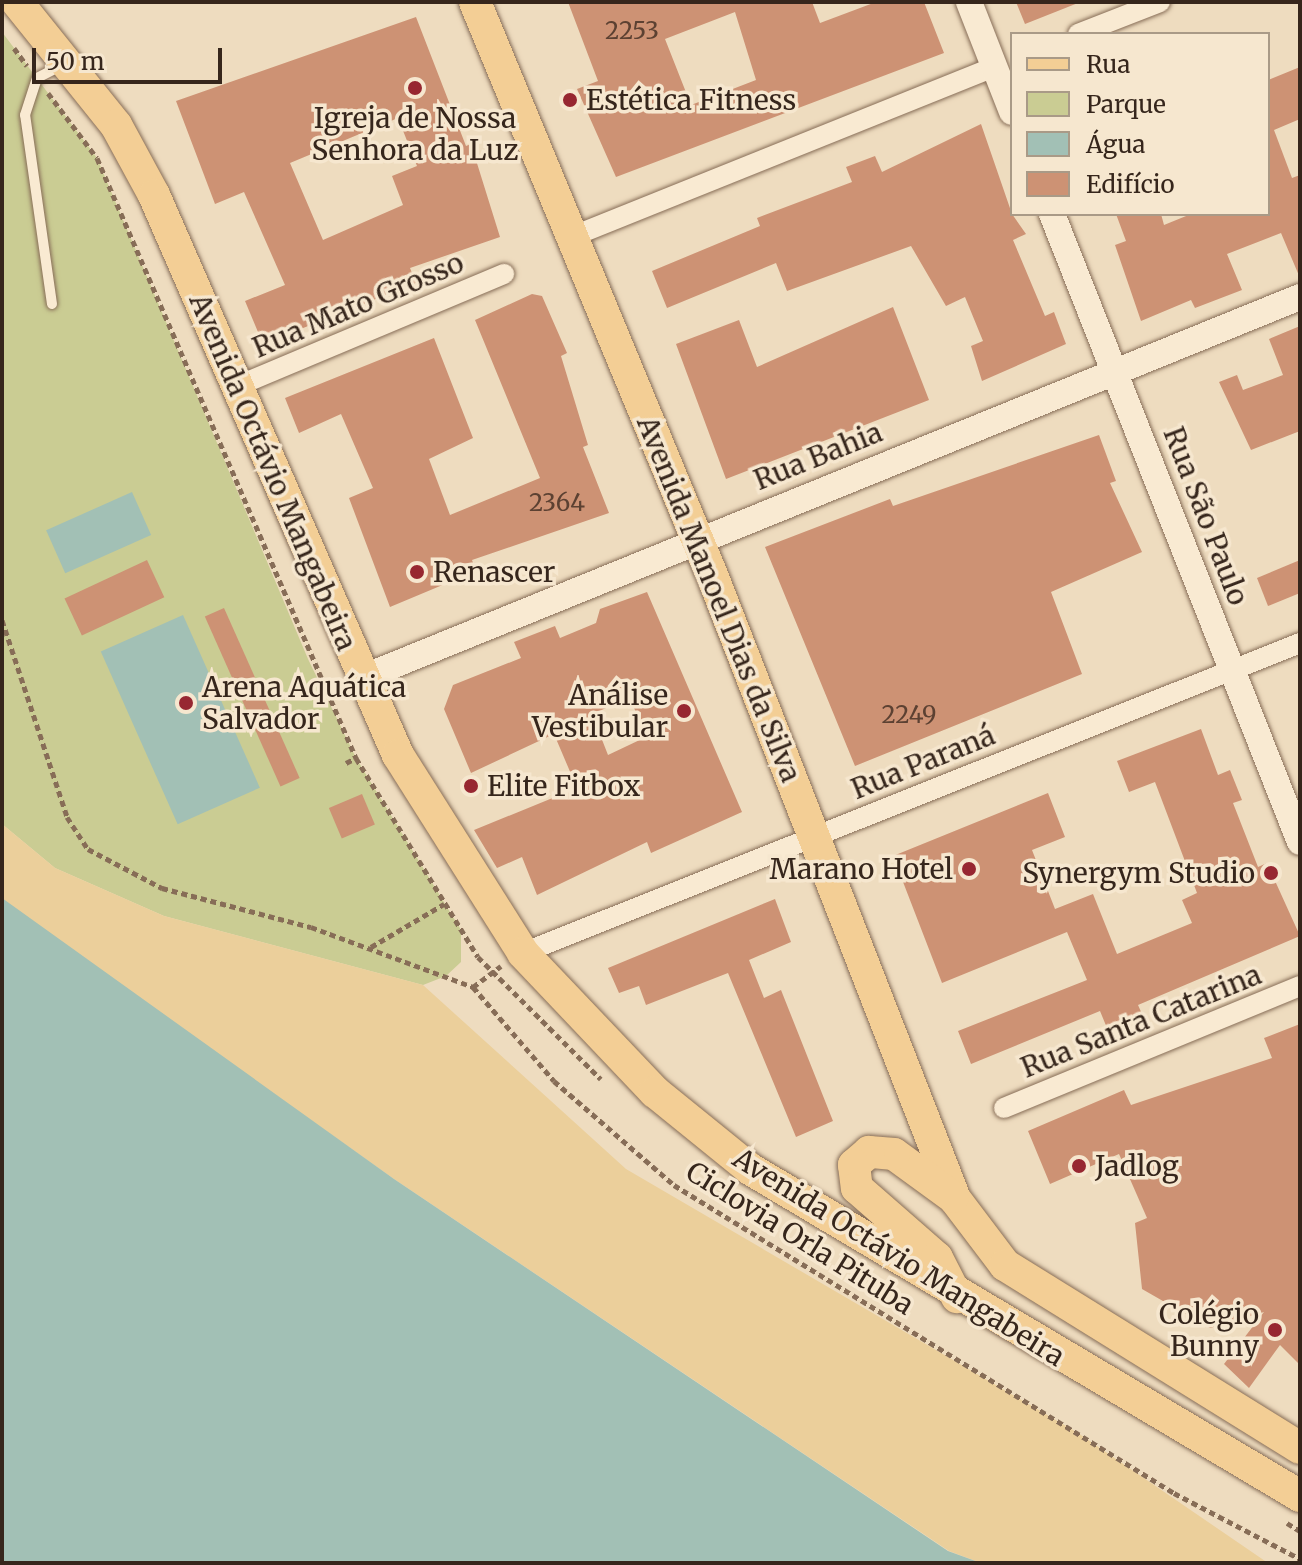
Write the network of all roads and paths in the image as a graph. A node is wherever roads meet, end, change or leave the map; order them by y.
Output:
1 (17, 2) edge
2 (475, 2) edge
3 (969, 2) edge
4 (1160, 2) edge
5 (1083, 32) edge
6 (11, 43) dead end
7 (67, 62) junction
8 (994, 67) junction
9 (37, 78) junction
10 (1010, 107) edge
11 (70, 122) dead end
12 (1053, 216) edge
13 (571, 237) junction
14 (504, 274) dead end
15 (1300, 297) edge
16 (52, 304) dead end
17 (1115, 373) junction
18 (235, 387) junction
19 (696, 539) junction
20 (2, 620) edge
21 (1300, 643) edge
22 (1231, 670) junction
23 (362, 678) junction
24 (356, 758) dead end
25 (346, 763) dead end
26 (814, 835) junction
27 (1300, 842) edge
28 (444, 904) dead end
29 (371, 947) junction
30 (523, 953) junction
31 (1300, 986) edge
32 (1004, 1108) dead end
33 (955, 1199) junction
34 (957, 1297) junction
35 (1300, 1448) edge
36 (1300, 1496) edge
37 (1300, 1559) edge

1 - 7 main road, Avenida Octávio Mangabeira
2 - 13 main road, Avenida Manoel Dias da Silva
3 - 8 street
4 - 5 street
6 - 9 path
7 - 9 lane
7 - 18 main road, Avenida Octávio Mangabeira
8 - 10 street
8 - 13 street
9 - 11 path
9 - 16 lane
12 - 17 street, Rua São Paulo
13 - 19 main road, Avenida Manoel Dias da Silva
14 - 18 street, Rua Mato Grosso
15 - 17 street, Rua Bahia
17 - 19 street, Rua Bahia
17 - 22 street, Rua São Paulo
18 - 23 main road, Avenida Octávio Mangabeira
19 - 23 street, Rua Bahia
19 - 26 main road, Avenida Manoel Dias da Silva
20 - 29 path, Ciclovia Orla Pituba
21 - 22 street, Rua Paraná
22 - 26 street, Rua Paraná
22 - 27 street, Rua São Paulo
23 - 30 main road, Avenida Octávio Mangabeira
24 - 25 path
26 - 30 street, Rua Paraná
26 - 33 main road, Avenida Manoel Dias da Silva
28 - 29 path
29 - 37 path, Ciclovia Orla Pituba
30 - 34 main road, Avenida Octávio Mangabeira
31 - 32 street, Rua Santa Catarina
33 - 34 main road
33 - 35 main road, Avenida Octávio Mangabeira
34 - 36 main road, Avenida Octávio Mangabeira

